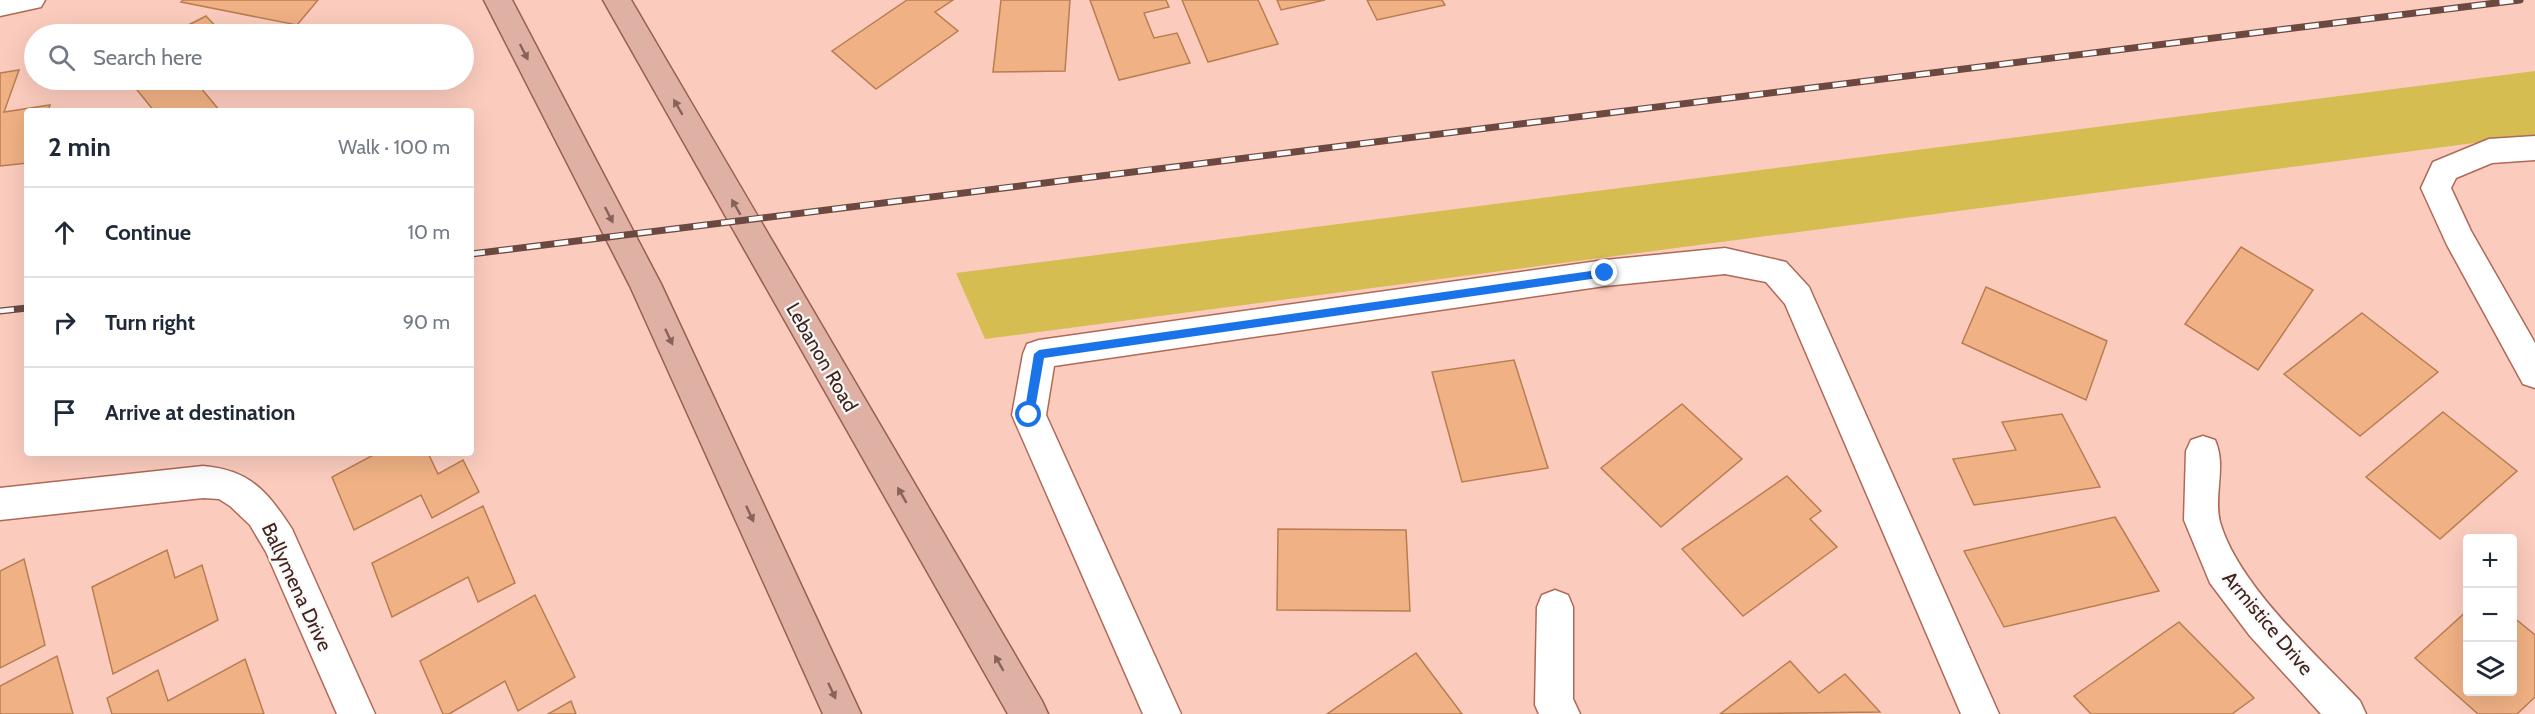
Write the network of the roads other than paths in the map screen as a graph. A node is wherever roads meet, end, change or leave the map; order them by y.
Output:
1 (31, 0) edge
2 (498, 0) edge
3 (617, 0) edge
4 (0, 6) edge
5 (2535, 148) edge
6 (2535, 374) edge
7 (2203, 451) dead end
8 (0, 504) edge
9 (1555, 607) dead end
10 (356, 714) edge
11 (842, 714) edge
12 (1029, 714) edge
13 (1162, 714) edge
14 (1561, 714) edge
15 (1980, 714) edge
16 (2347, 714) edge

1 - 4 street
2 -> 11 main road
12 -> 3 main road, Lebanon Road
5 - 6 street
7 - 16 street, Armistice Drive
8 - 10 street, Ballymena Drive
9 - 14 street
13 - 15 street

